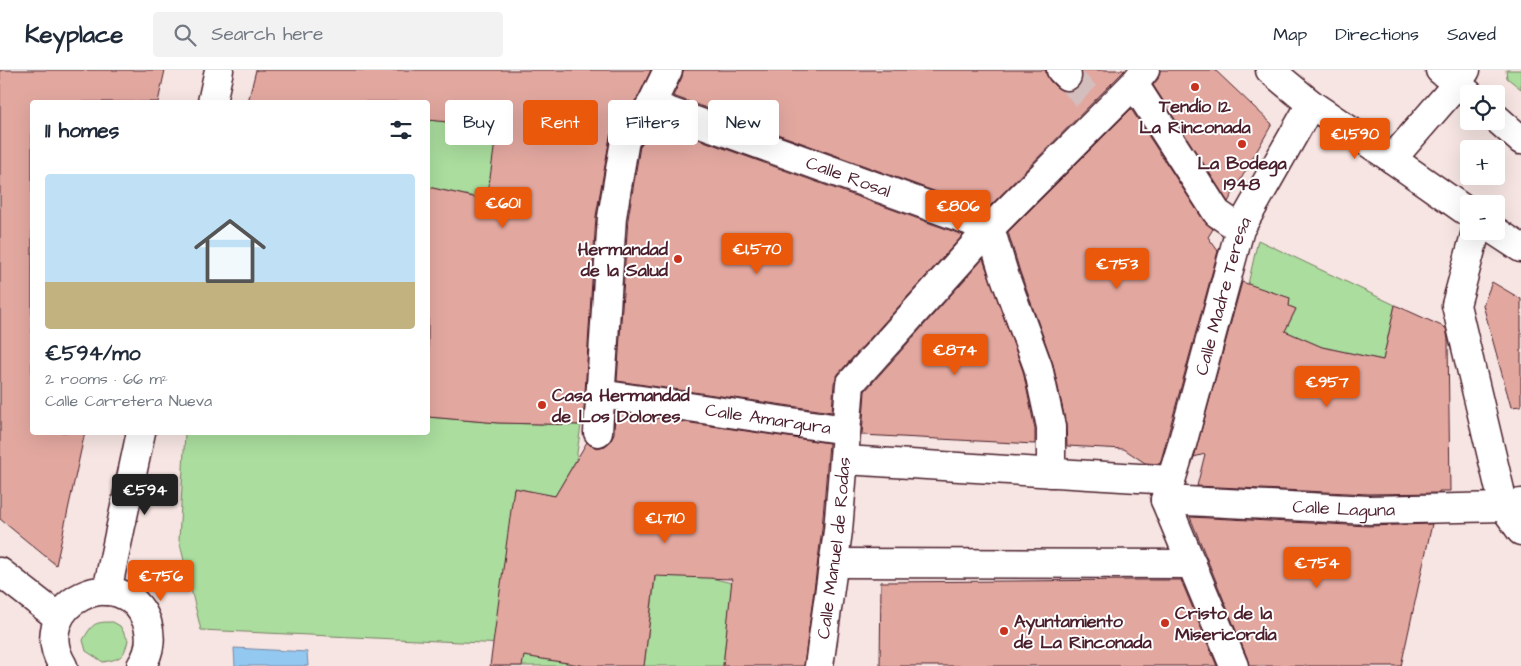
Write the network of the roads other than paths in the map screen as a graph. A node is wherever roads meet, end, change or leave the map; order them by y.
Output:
1 (219, 70) edge
2 (668, 70) edge
3 (1270, 70) edge
4 (1139, 77) edge
5 (1458, 79) edge
6 (212, 100) edge
7 (653, 100) edge
8 (1311, 104) junction
9 (698, 122) edge
10 (1505, 126) edge
11 (1521, 140) edge
12 (624, 145) edge
13 (1392, 159) junction
14 (1460, 207) edge
15 (990, 228) junction
16 (1240, 229) junction
17 (1505, 238) edge
18 (1474, 240) edge
19 (1521, 248) edge
20 (600, 394) junction
21 (846, 430) junction
22 (598, 432) dead end
23 (140, 435) edge
24 (845, 460) junction
25 (1051, 473) junction
26 (1168, 490) junction
27 (1512, 505) edge
28 (1521, 531) edge
29 (833, 563) junction
30 (1192, 564) junction
31 (0, 572) edge
32 (107, 591) junction
33 (59, 618) junction
34 (145, 664) edge
35 (63, 666) edge
36 (819, 666) edge
37 (1234, 666) edge

1 - 6 street
2 - 7 street
3 - 8 street
4 - 15 street, Calle Manuel de Rodas
4 - 16 street
5 - 13 street
8 - 13 street
8 - 16 street, Calle Madre Teresa
9 - 15 street, Calle Rosal
10 - 11 street
12 - 20 street
13 - 14 street
15 - 21 street, Calle Manuel de Rodas
15 - 25 street
16 - 26 street, Calle Madre Teresa
17 - 19 street
18 - 27 street
20 - 21 street, Calle Amargura
20 - 22 street
21 - 24 street, Calle Manuel de Rodas
23 - 32 street
24 - 25 street, Calle Laguna
24 - 29 street, Calle Manuel de Rodas
25 - 26 street, Calle Laguna
26 - 27 street, Calle Laguna
26 - 30 street
27 - 28 street
29 - 30 street
29 - 36 street, Calle Manuel de Rodas
30 - 37 street
31 - 33 street
32 - 33 street
32 - 34 street
33 - 35 street

